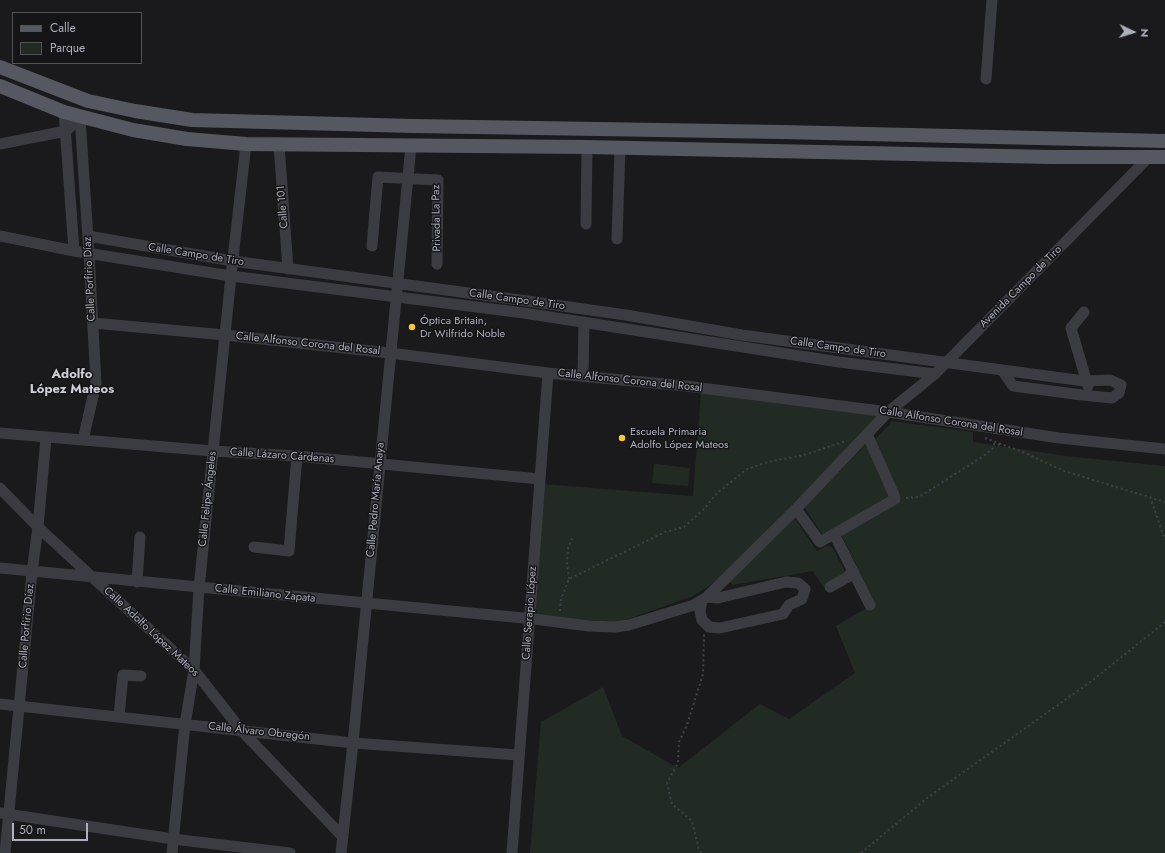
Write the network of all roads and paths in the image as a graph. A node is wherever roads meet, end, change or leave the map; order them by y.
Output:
1 (992, 0) edge
2 (0, 67) edge
3 (986, 79) dead end
4 (0, 86) edge
5 (64, 112) junction
6 (80, 117) junction
7 (605, 130) junction
8 (66, 131) junction
9 (1052, 139) junction
10 (1165, 141) edge
11 (0, 144) edge
12 (246, 144) junction
13 (279, 145) junction
14 (411, 146) junction
15 (587, 147) junction
16 (604, 147) junction
17 (620, 148) junction
18 (1051, 157) junction
19 (1148, 157) junction
20 (1165, 157) edge
21 (408, 179) junction
22 (586, 224) dead end
23 (0, 236) edge
24 (88, 236) junction
25 (617, 240) dead end
26 (372, 246) dead end
27 (74, 251) junction
28 (89, 254) junction
29 (233, 261) junction
30 (438, 264) dead end
31 (288, 269) junction
32 (231, 276) junction
33 (398, 284) junction
34 (396, 297) junction
35 (1084, 312) dead end
36 (626, 315) junction
37 (584, 322) junction
38 (93, 323) junction
39 (624, 328) junction
40 (742, 334) junction
41 (225, 335) junction
42 (741, 347) junction
43 (842, 348) junction
44 (390, 353) junction
45 (839, 362) junction
46 (947, 362) junction
47 (1002, 370) junction
48 (548, 373) junction
49 (935, 374) junction
50 (583, 376) junction
51 (1088, 381) junction
52 (1089, 396) junction
53 (888, 412) junction
54 (0, 433) edge
55 (979, 437) dead end
56 (46, 438) junction
57 (864, 438) junction
58 (83, 440) junction
59 (1004, 445) junction
60 (1165, 448) edge
61 (213, 451) junction
62 (297, 456) junction
63 (379, 465) junction
64 (540, 478) junction
65 (0, 488) edge
66 (1150, 497) junction
67 (895, 500) junction
68 (1165, 502) edge
69 (796, 509) junction
70 (38, 527) junction
71 (834, 534) junction
72 (573, 536) dead end
73 (140, 537) dead end
74 (1165, 540) edge
75 (254, 547) dead end
76 (0, 568) edge
77 (852, 571) junction
78 (32, 572) junction
79 (92, 577) junction
80 (569, 579) junction
81 (137, 582) junction
82 (830, 587) dead end
83 (199, 588) junction
84 (704, 599) junction
85 (367, 604) junction
86 (870, 605) dead end
87 (529, 620) junction
88 (559, 622) junction
89 (1165, 622) edge
90 (709, 627) junction
91 (194, 670) junction
92 (141, 676) dead end
93 (0, 704) edge
94 (19, 706) junction
95 (119, 716) junction
96 (185, 724) junction
97 (241, 730) junction
98 (353, 743) junction
99 (518, 754) junction
100 (4, 814) edge
101 (343, 837) junction
102 (173, 839) junction
103 (5, 853) edge
104 (172, 853) edge
105 (290, 853) edge
106 (341, 853) edge
107 (512, 853) edge
108 (701, 853) edge
109 (861, 853) edge

1 - 3 street
2 - 7 main road
4 - 5 main road
5 - 6 main road
5 - 8 street, Calle Porfirio Díaz
6 - 8 street
6 - 12 main road
6 - 24 street, Calle Porfirio Díaz
7 - 9 main road
7 - 16 main road
8 - 11 street
8 - 27 street, Calle Porfirio Díaz
9 - 10 main road
9 - 18 main road
12 - 13 main road
12 - 29 street, Calle Felipe Ángeles
13 - 14 main road
13 - 31 street, Calle 101
14 - 15 main road
14 - 21 street, Calle Pedro María Anaya
15 - 16 main road
15 - 22 street
16 - 17 main road
17 - 18 main road
17 - 25 street
18 - 19 main road
19 - 20 main road
19 - 46 street, Avenida Campo de Tiro
21 - 26 street, Privada La Paz
21 - 30 street, Privada La Paz
21 - 33 street, Calle Pedro María Anaya
23 - 27 street
24 - 28 street, Calle Porfirio Díaz
24 - 29 street, Calle Campo de Tiro
27 - 28 street
28 - 32 street, Calle Campo de Tiro
28 - 38 street, Calle Porfirio Díaz
29 - 31 street, Calle Campo de Tiro
29 - 32 street, Calle Felipe Ángeles
31 - 33 street, Calle Campo de Tiro
32 - 34 street, Calle Campo de Tiro
32 - 41 street, Calle Felipe Ángeles
33 - 34 street, Calle Pedro María Anaya
33 - 36 street, Calle Campo de Tiro
34 - 37 street, Calle Campo de Tiro
34 - 44 street, Calle Pedro María Anaya
35 - 51 street
36 - 39 street
36 - 40 street, Calle Campo de Tiro
37 - 39 street, Calle Campo de Tiro
37 - 50 street
38 - 41 street, Calle Alfonso Corona del Rosal
38 - 58 street, Calle Porfirio Díaz
39 - 42 street, Calle Campo de Tiro
40 - 42 street
40 - 43 street, Calle Campo de Tiro
41 - 44 street, Calle Alfonso Corona del Rosal
41 - 61 street, Calle Felipe Ángeles
42 - 45 street, Calle Campo de Tiro
43 - 45 street
43 - 46 street, Calle Campo de Tiro
44 - 48 street, Calle Alfonso Corona del Rosal
44 - 63 street, Calle Pedro María Anaya
45 - 49 street, Calle Campo de Tiro
46 - 47 street, Calle Campo de Tiro
46 - 49 street, Avenida Campo de Tiro
47 - 51 street, Calle Campo de Tiro
47 - 52 street
48 - 50 street, Calle Alfonso Corona del Rosal
48 - 64 street, Calle Serapio López
49 - 53 street, Avenida Campo de Tiro
50 - 53 street, Calle Alfonso Corona del Rosal
51 - 52 street
51 - 52 street, Calle Campo de Tiro
53 - 57 street, Avenida Campo de Tiro
53 - 60 street, Calle Alfonso Corona del Rosal
54 - 56 street, Calle Lázaro Cárdenas
55 - 59 path
56 - 58 street, Calle Lázaro Cárdenas
56 - 70 street, Calle Porfirio Díaz
57 - 67 street
57 - 69 street, Avenida Campo de Tiro
57 - 80 path
58 - 61 street, Calle Lázaro Cárdenas
59 - 66 path
59 - 67 path
61 - 62 street, Calle Lázaro Cárdenas
61 - 83 street, Calle Felipe Ángeles
62 - 63 street, Calle Lázaro Cárdenas
62 - 75 street
63 - 64 street, Calle Lázaro Cárdenas
63 - 85 street, Calle Pedro María Anaya
64 - 87 street, Calle Serapio López
65 - 70 street, Calle Adolfo López Mateos
66 - 68 path
66 - 74 path
67 - 71 street
69 - 71 street
69 - 84 street, Avenida Campo de Tiro
70 - 78 street, Calle Porfirio Díaz
70 - 79 street, Calle Adolfo López Mateos
71 - 77 street
72 - 80 path
73 - 81 street
76 - 78 street, Calle Emiliano Zapata
77 - 82 street
77 - 86 street
78 - 79 street, Calle Emiliano Zapata
78 - 94 street, Calle Porfirio Díaz
79 - 81 street, Calle Emiliano Zapata
79 - 91 street, Calle Adolfo López Mateos
80 - 88 path
81 - 83 street, Calle Emiliano Zapata
83 - 85 street, Calle Emiliano Zapata
83 - 91 street, Calle Felipe Ángeles
84 - 88 street, Calle Emiliano Zapata
84 - 90 street
84 - 90 street
85 - 87 street, Calle Emiliano Zapata
85 - 98 street, Calle Pedro María Anaya
87 - 88 street, Calle Emiliano Zapata
87 - 99 street, Calle Serapio López
89 - 109 path
90 - 108 path
91 - 96 street, Calle Felipe Ángeles
91 - 97 street, Calle Adolfo López Mateos
92 - 95 street
93 - 94 street, Calle Álvaro Obregón
94 - 95 street, Calle Álvaro Obregón
94 - 100 street, Calle Porfirio Díaz
95 - 96 street, Calle Álvaro Obregón
96 - 97 street, Calle Álvaro Obregón
96 - 102 street, Calle Felipe Ángeles
97 - 98 street, Calle Álvaro Obregón
97 - 101 street, Calle Adolfo López Mateos
98 - 99 street, Calle Álvaro Obregón
98 - 101 street, Calle Pedro María Anaya
99 - 107 street, Calle Serapio López
100 - 102 street
100 - 103 street, Calle Porfirio Díaz
101 - 106 street, Calle Pedro María Anaya
102 - 104 street, Calle Felipe Ángeles
102 - 105 street

